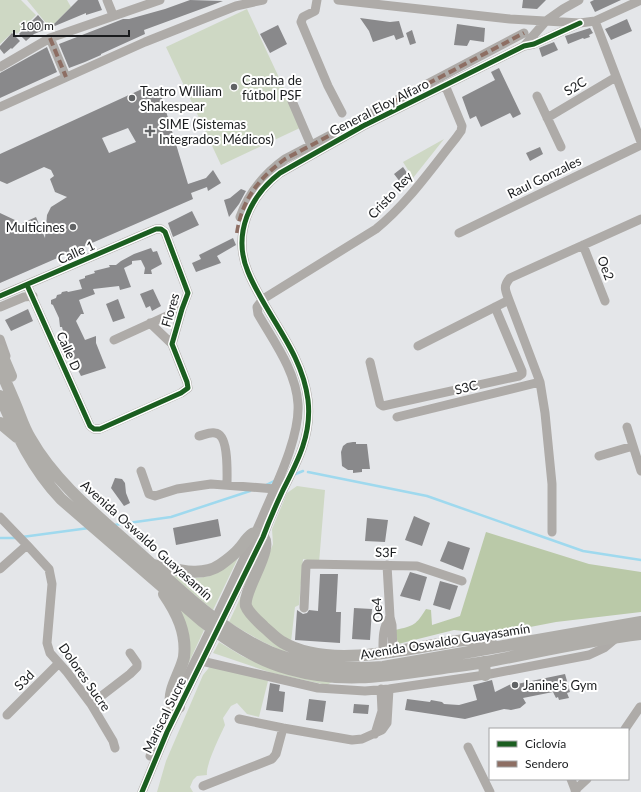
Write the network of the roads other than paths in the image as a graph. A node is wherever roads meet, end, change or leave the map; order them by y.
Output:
1 (160, 0) edge
2 (263, 0) edge
3 (318, 0) edge
4 (338, 0) edge
5 (579, 0) edge
6 (641, 0) edge
7 (108, 2) edge
8 (114, 16) junction
9 (510, 19) junction
10 (546, 21) junction
11 (595, 21) junction
12 (580, 23) junction
13 (524, 33) junction
14 (50, 38) junction
15 (524, 46) junction
16 (0, 67) edge
17 (616, 76) junction
18 (66, 77) junction
19 (445, 85) junction
20 (537, 96) dead end
21 (292, 101) dead end
22 (0, 107) edge
23 (342, 113) dead end
24 (547, 118) junction
25 (637, 119) edge
26 (641, 143) edge
27 (561, 147) dead end
28 (313, 149) junction
29 (641, 219) edge
30 (162, 229) joint
31 (237, 233) dead end
32 (459, 233) dead end
33 (583, 245) junction
34 (27, 285) junction
35 (0, 296) edge
36 (33, 296) junction
37 (263, 299) junction
38 (509, 300) junction
39 (605, 301) dead end
40 (0, 307) edge
41 (495, 307) junction
42 (182, 310) junction
43 (150, 323) junction
44 (0, 339) edge
45 (114, 340) dead end
46 (172, 344) junction
47 (418, 346) dead end
48 (0, 350) edge
49 (370, 362) dead end
50 (0, 369) edge
51 (540, 382) junction
52 (14, 384) junction
53 (0, 396) edge
54 (397, 417) dead end
55 (21, 418) junction
56 (0, 423) edge
57 (90, 426) joint
58 (627, 427) dead end
59 (200, 436) dead end
60 (20, 439) junction
61 (633, 446) junction
62 (599, 456) dead end
63 (141, 471) dead end
64 (641, 471) edge
65 (227, 484) junction
66 (275, 489) junction
67 (0, 517) edge
68 (552, 532) dead end
69 (259, 535) junction
70 (27, 545) junction
71 (152, 564) junction
72 (388, 565) junction
73 (0, 569) edge
74 (154, 580) junction
75 (462, 581) dead end
76 (304, 608) dead end
77 (641, 622) edge
78 (641, 634) edge
79 (617, 637) junction
80 (498, 647) junction
81 (130, 653) dead end
82 (388, 653) junction
83 (199, 660) junction
84 (484, 662) junction
85 (59, 663) junction
86 (485, 675) junction
87 (385, 689) junction
88 (91, 704) junction
89 (176, 706) junction
90 (640, 707) dead end
91 (7, 715) dead end
92 (239, 718) dead end
93 (283, 728) junction
94 (626, 728) edge
95 (468, 747) dead end
96 (115, 748) dead end
97 (571, 780) edge
98 (586, 780) edge
99 (202, 786) dead end
100 (576, 791) edge
101 (137, 792) edge
102 (142, 792) edge
103 (490, 792) edge

1 - 8 street
2 - 18 street
3 - 23 street
4 - 9 street
5 - 10 street, General Eloy Alfaro
6 - 11 street
7 - 8 street
8 - 14 street
9 - 10 street
9 - 13 street
10 - 12 street
10 - 15 street, General Eloy Alfaro
11 - 12 street
11 - 17 street
12 - 15 street, General Eloy Alfaro
13 - 15 street
13 - 28 street
14 - 16 street
14 - 18 street
15 - 19 street, General Eloy Alfaro
17 - 24 street, S2C
17 - 25 street
18 - 22 street
19 - 28 street, General Eloy Alfaro
19 - 37 street, Cristo Rey
20 - 24 street
21 - 28 street
24 - 27 street
25 - 26 street
26 - 32 street, Raul Gonzales
28 - 31 street
28 - 37 street, General Eloy Alfaro
29 - 33 street
30 - 34 street, Calle 1
30 - 42 street, Flores
33 - 38 street
33 - 39 street, Oe2
34 - 35 street, Calle 1
34 - 36 street, Calle D
36 - 40 street
36 - 57 street, Calle D
37 - 66 street
37 - 69 street, General Eloy Alfaro
38 - 41 street
38 - 51 street
41 - 47 street
41 - 49 street
42 - 43 street
42 - 46 street, Flores
43 - 45 street
43 - 46 street
44 - 52 street
46 - 57 street, Flores
48 - 52 main road
50 - 55 main road, Avenida Oswaldo Guayasamín
51 - 54 street, S3C
51 - 68 street
52 - 55 main road
53 - 60 main road, Avenida Oswaldo Guayasamín
55 - 71 main road, Avenida Oswaldo Guayasamín
56 - 60 main road
58 - 61 street
59 - 65 street
60 - 74 main road, Avenida Oswaldo Guayasamín
61 - 62 street
61 - 64 street
63 - 65 street
65 - 66 street
66 - 69 street
67 - 70 street, Dolores Sucre
69 - 71 main road
69 - 82 main road
69 - 83 street, Mariscal Sucre
70 - 73 street
70 - 85 street, Dolores Sucre
71 - 80 main road, Avenida Oswaldo Guayasamín
72 - 75 street, S3F
72 - 76 street, S3F
72 - 82 street, Oe4
74 - 84 main road, Avenida Oswaldo Guayasamín
74 - 89 main road
77 - 80 main road, Avenida Oswaldo Guayasamín
78 - 79 main road, Avenida Oswaldo Guayasamín
79 - 84 main road, Avenida Oswaldo Guayasamín
79 - 86 street
80 - 82 main road
81 - 88 street
83 - 87 street
83 - 89 street, Mariscal Sucre
84 - 86 main road
85 - 88 street, Dolores Sucre
85 - 91 street, S3d
86 - 87 street
87 - 93 street
88 - 96 street, Dolores Sucre
89 - 101 street, Mariscal Sucre
89 - 102 street, Mariscal Sucre
90 - 94 street
92 - 93 street
93 - 99 street
95 - 103 street
97 - 100 street
98 - 100 street

